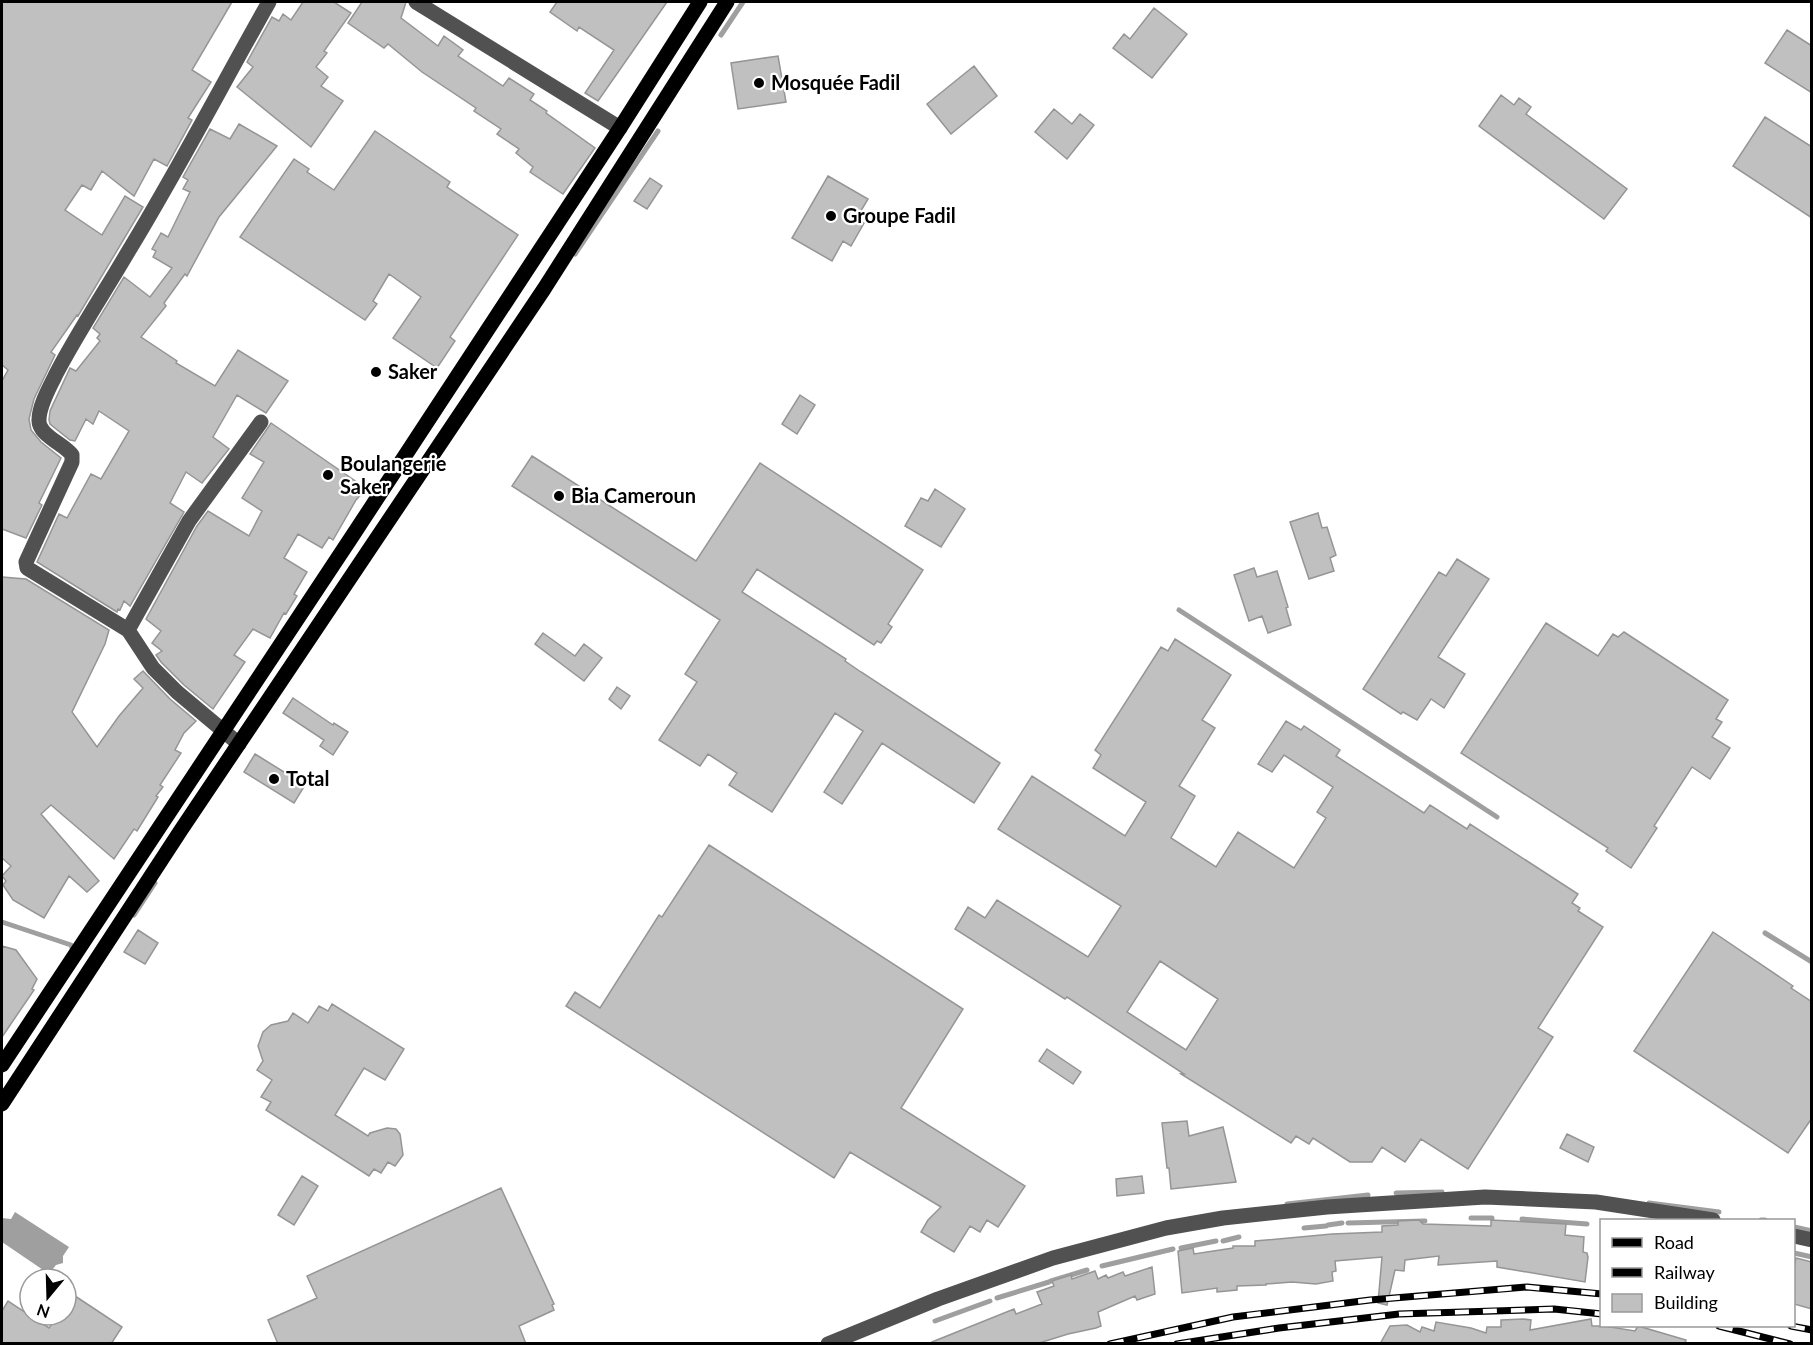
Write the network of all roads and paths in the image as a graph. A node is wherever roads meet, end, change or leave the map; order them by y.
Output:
1 (269, 2) edge
2 (416, 2) edge
3 (700, 2) edge
4 (727, 2) edge
5 (620, 128) junction
6 (261, 422) dead end
7 (128, 630) junction
8 (223, 732) junction
9 (239, 744) junction
10 (105, 911) junction
11 (121, 921) junction
12 (17, 1044) junction
13 (34, 1056) junction
14 (2, 1065) edge
15 (2, 1104) edge
16 (1701, 1219) edge
17 (1795, 1236) edge
18 (1812, 1240) edge
19 (828, 1344) edge

1 - 7 street
2 - 5 street
3 - 5 main road
4 - 9 main road
5 - 8 main road
6 - 7 street
7 - 8 street
8 - 9 street
8 - 10 main road
9 - 11 main road
10 - 11 main road
10 - 12 main road
11 - 13 main road
12 - 13 main road
12 - 14 main road
13 - 15 main road
16 - 19 street
17 - 18 street

